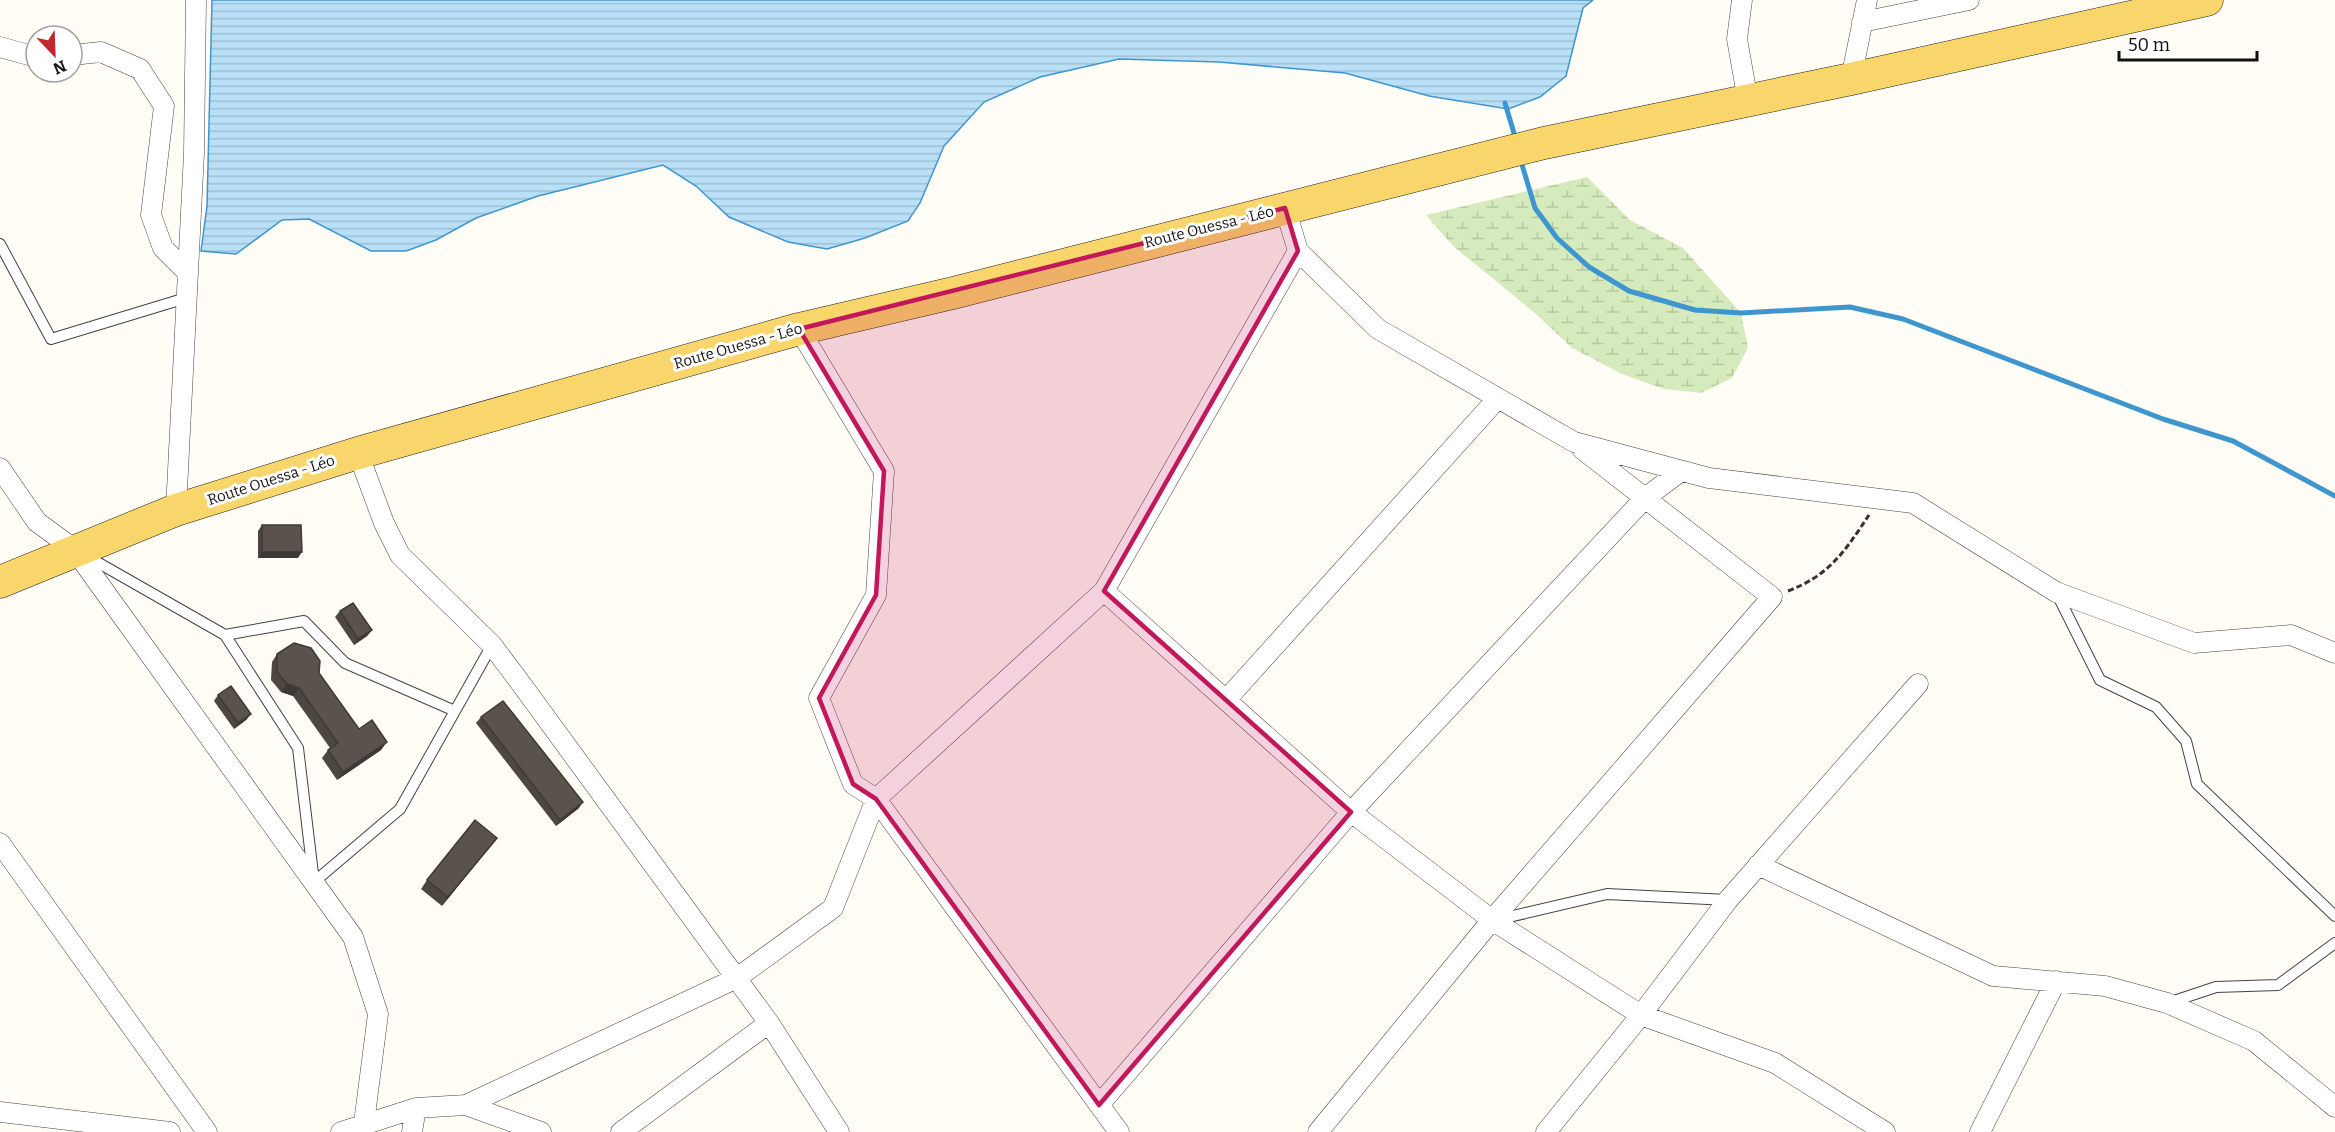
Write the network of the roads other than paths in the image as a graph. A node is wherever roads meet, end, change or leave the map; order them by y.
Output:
1 (196, 0) edge
2 (1742, 0) edge
3 (1867, 0) edge
4 (1969, 0) edge
5 (2207, 0) edge
6 (1862, 22) junction
7 (0, 47) edge
8 (24, 54) edge
9 (84, 54) edge
10 (1851, 80) junction
11 (1748, 101) junction
12 (1285, 208) junction
13 (0, 244) edge
14 (1298, 250) junction
15 (188, 273) junction
16 (186, 298) junction
17 (800, 329) junction
18 (1498, 398) junction
19 (1574, 442) junction
20 (358, 453) junction
21 (0, 468) edge
22 (1681, 471) junction
23 (1645, 498) junction
24 (176, 510) junction
25 (75, 549) junction
26 (0, 582) edge
27 (1104, 591) junction
28 (2056, 592) junction
29 (225, 635) junction
30 (492, 645) junction
31 (2335, 653) edge
32 (1918, 684) dead end
33 (1226, 700) junction
34 (455, 711) junction
35 (876, 799) junction
36 (1351, 812) junction
37 (0, 843) edge
38 (1758, 865) junction
39 (314, 882) junction
40 (1728, 900) junction
41 (2335, 916) edge
42 (1492, 920) junction
43 (2335, 943) edge
44 (737, 978) junction
45 (2056, 981) junction
46 (2167, 1003) junction
47 (1641, 1015) junction
48 (769, 1023) junction
49 (466, 1105) junction
50 (1099, 1105) junction
51 (2335, 1107) edge
52 (416, 1108) junction
53 (0, 1112) edge
54 (364, 1123) junction
55 (1882, 1131) edge
56 (170, 1132) edge
57 (207, 1132) edge
58 (341, 1132) edge
59 (412, 1132) edge
60 (541, 1132) edge
61 (621, 1132) edge
62 (839, 1132) edge
63 (1119, 1132) edge
64 (1318, 1132) edge
65 (1546, 1132) edge
66 (1980, 1132) edge

1 - 15 street
2 - 11 street
3 - 6 street
4 - 6 street
5 - 10 main road, Route Ouessa - Léo
6 - 10 street
7 - 8 street
9 - 15 street
10 - 11 main road, Route Ouessa - Léo
11 - 12 main road, Route Ouessa - Léo
12 - 14 street
12 - 17 main road, Route Ouessa - Léo
13 - 16 lane
14 - 18 street
14 - 27 street
15 - 16 street
16 - 24 street
17 - 20 main road, Route Ouessa - Léo
17 - 35 street
18 - 19 street
18 - 33 street
19 - 22 street
19 - 23 street
20 - 24 main road, Route Ouessa - Léo
20 - 30 street
21 - 25 street
22 - 23 street
22 - 28 street
23 - 36 street
23 - 42 street
24 - 25 main road, Route Ouessa - Léo
25 - 26 main road, Route Ouessa - Léo
25 - 29 lane
25 - 39 street
27 - 33 street
27 - 35 street
28 - 31 street
28 - 41 lane
29 - 34 lane
29 - 39 lane
30 - 34 lane
30 - 44 street
32 - 38 street
33 - 36 street
34 - 39 lane
35 - 44 street
35 - 50 street
36 - 42 street
36 - 50 street
37 - 57 street
38 - 40 street
38 - 45 street
39 - 54 street
40 - 42 lane
40 - 47 street
42 - 47 street
42 - 64 street
43 - 46 lane
44 - 48 street
44 - 49 street
45 - 46 street
45 - 66 street
46 - 51 street
47 - 55 street
47 - 65 street
48 - 61 street
48 - 62 street
49 - 52 street
49 - 60 street
50 - 63 street
52 - 54 street
52 - 59 street
53 - 56 street
54 - 58 street

